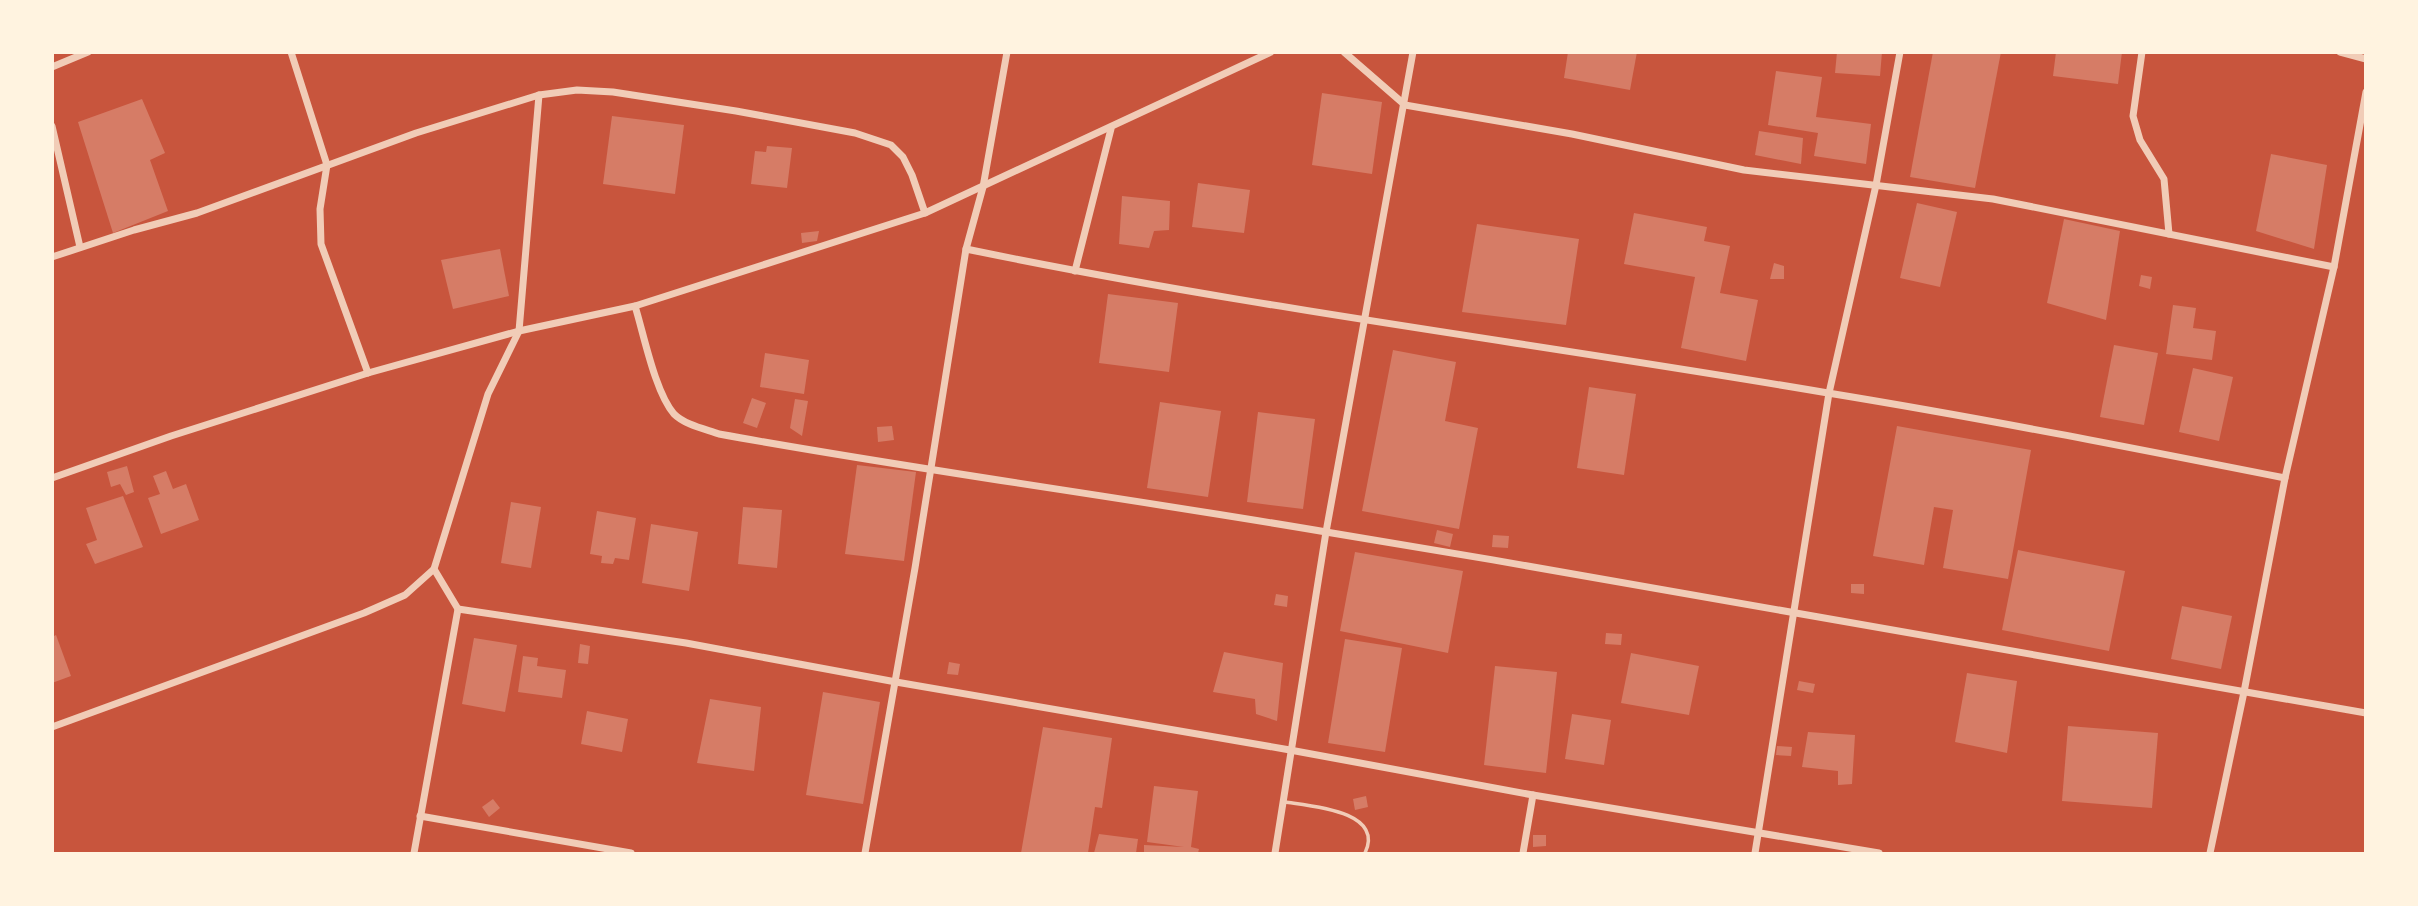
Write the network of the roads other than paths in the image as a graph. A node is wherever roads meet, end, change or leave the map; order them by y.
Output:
1 (88, 52) edge
2 (291, 52) edge
3 (1007, 52) edge
4 (1271, 52) edge
5 (1344, 52) edge
6 (1413, 52) edge
7 (1900, 52) edge
8 (2142, 52) edge
9 (2340, 52) edge
10 (2365, 59) edge
11 (52, 67) edge
12 (2365, 92) edge
13 (540, 95) junction
14 (1405, 105) junction
15 (52, 126) edge
16 (1111, 129) junction
17 (327, 165) junction
18 (1875, 185) junction
19 (983, 187) junction
20 (925, 213) junction
21 (2169, 234) junction
22 (80, 247) junction
23 (966, 249) junction
24 (52, 257) edge
25 (2334, 267) junction
26 (1075, 271) junction
27 (635, 306) junction
28 (1366, 321) junction
29 (519, 331) junction
30 (368, 373) junction
31 (1829, 393) junction
32 (931, 471) junction
33 (52, 478) edge
34 (2285, 478) junction
35 (1326, 532) junction
36 (434, 569) junction
37 (458, 609) junction
38 (1794, 611) junction
39 (896, 682) junction
40 (2244, 692) junction
41 (2365, 713) edge
42 (52, 727) edge
43 (1290, 750) junction
44 (1533, 795) junction
45 (1283, 801) junction
46 (420, 816) junction
47 (1759, 833) junction
48 (414, 853) edge
49 (631, 853) edge
50 (865, 853) edge
51 (1275, 853) edge
52 (1365, 853) edge
53 (1523, 853) edge
54 (1755, 853) edge
55 (1879, 853) edge
56 (2210, 853) edge

1 - 11 street
2 - 17 street
3 - 19 street
4 - 16 street
5 - 14 street
6 - 14 street
7 - 18 street
8 - 21 street
9 - 10 street
12 - 25 street
13 - 17 street
13 - 20 street
13 - 29 street
14 - 18 street
14 - 28 street
15 - 22 street
16 - 19 street
16 - 26 street
17 - 22 street
17 - 30 street
18 - 21 street
18 - 31 street
19 - 20 street
19 - 23 street
20 - 27 street
21 - 25 street
22 - 24 street
23 - 26 street
23 - 32 street
25 - 34 street
26 - 28 street
27 - 29 street
27 - 32 street
28 - 31 street
28 - 35 street
29 - 30 street
29 - 36 street
30 - 33 street
31 - 34 street
31 - 38 street
32 - 35 street
32 - 39 street
34 - 40 street
35 - 38 street
35 - 43 street
36 - 37 street
36 - 42 street
37 - 39 street
37 - 46 street
38 - 40 street
38 - 47 street
39 - 43 street
39 - 50 street
40 - 41 street
40 - 56 street
43 - 44 street
43 - 45 street
44 - 47 street
44 - 53 street
45 - 51 street
45 - 52 lane
46 - 48 street
46 - 49 street
47 - 54 street
47 - 55 street

